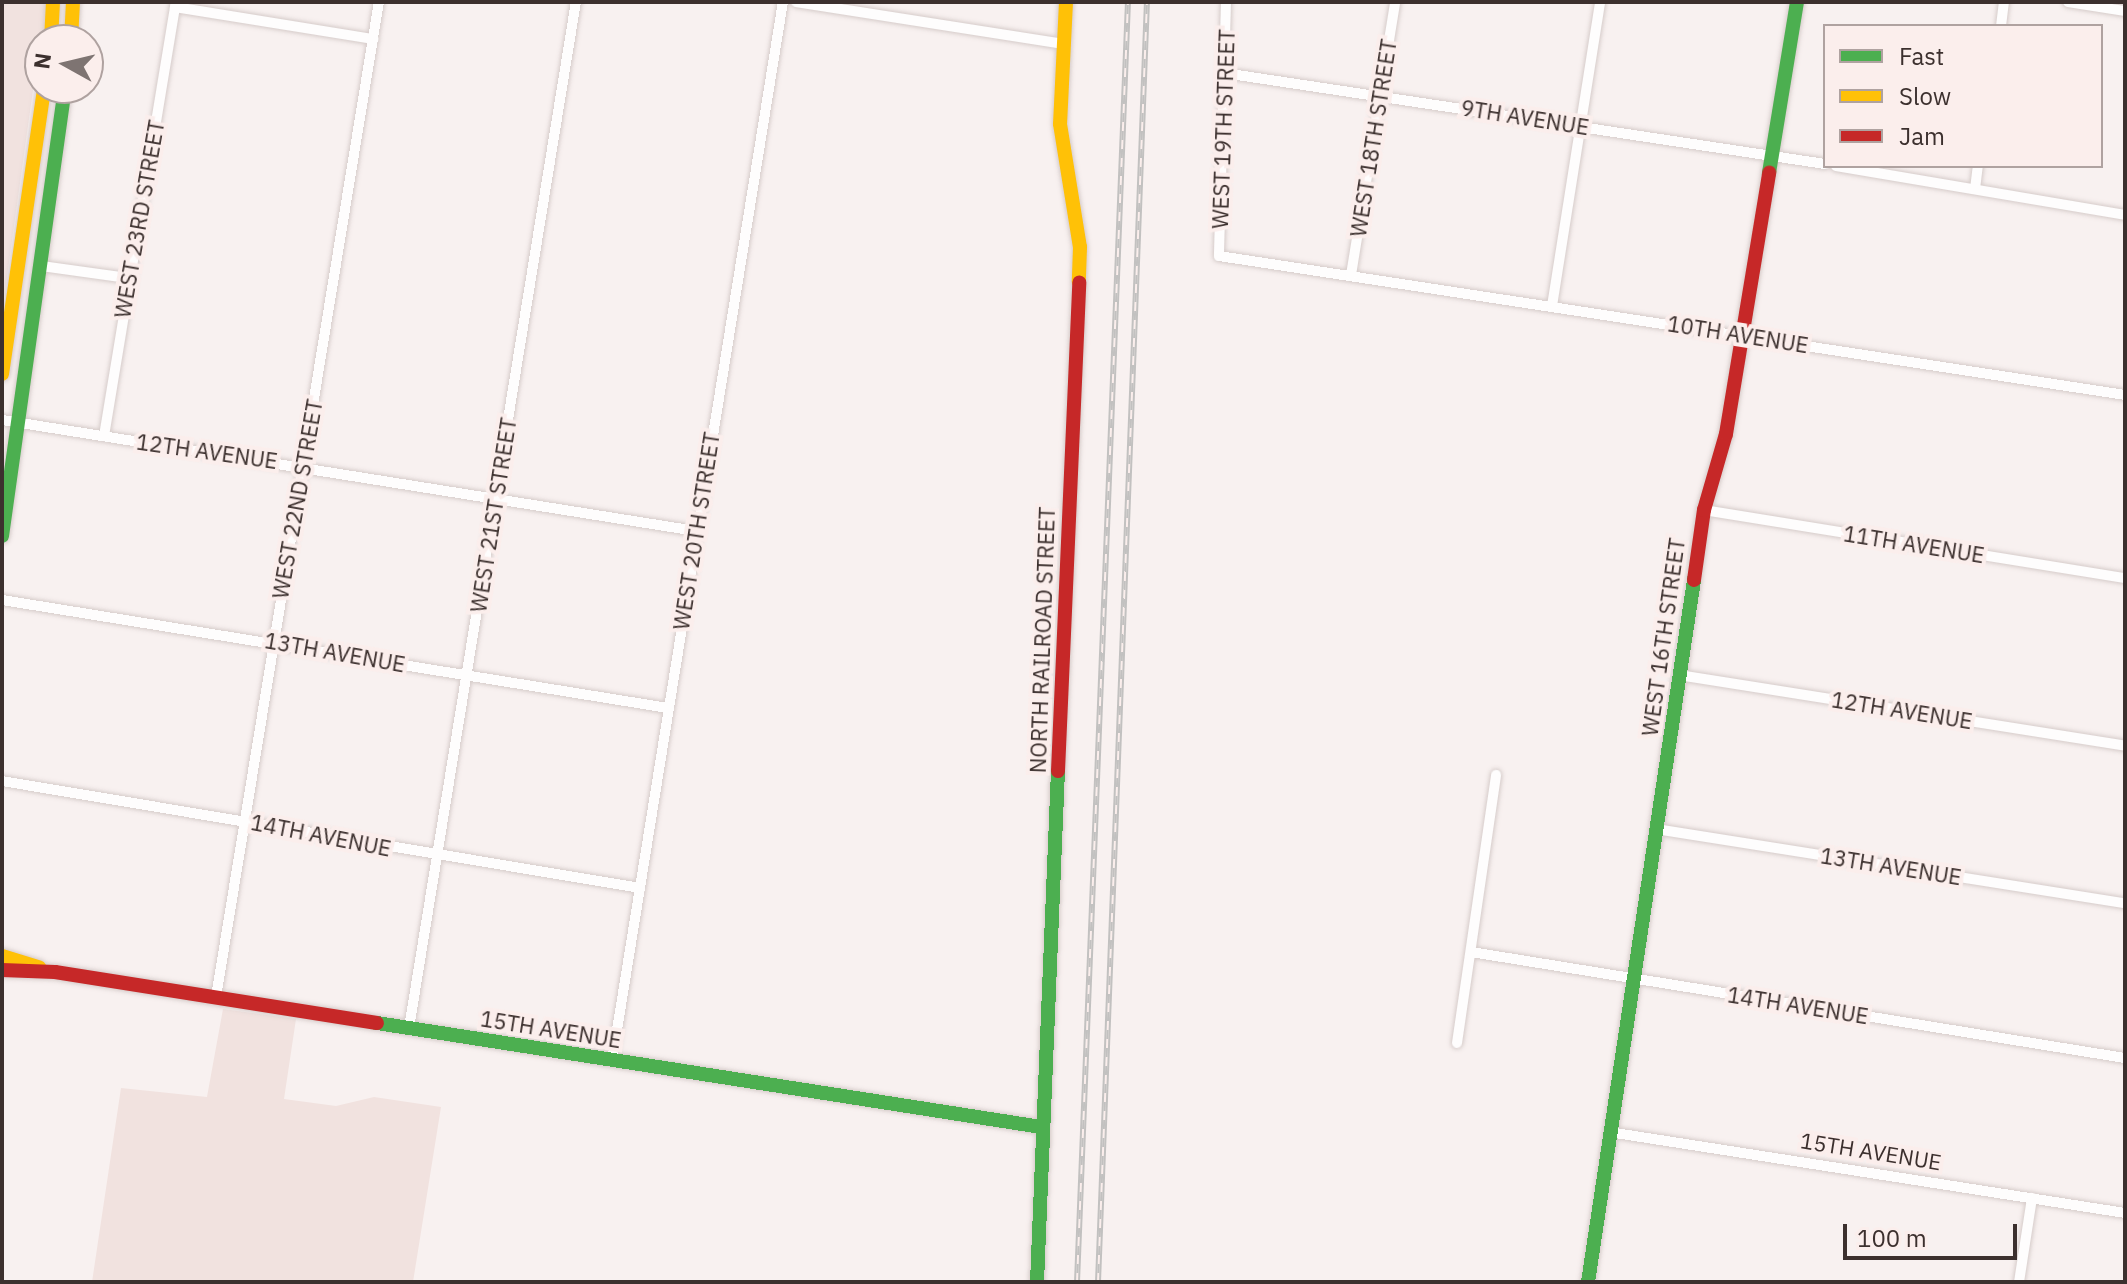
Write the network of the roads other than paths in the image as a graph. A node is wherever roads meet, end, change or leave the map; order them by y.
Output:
1 (53, 2) edge
2 (379, 2) edge
3 (576, 2) edge
4 (783, 2) edge
5 (796, 2) edge
6 (1066, 2) edge
7 (1226, 2) edge
8 (1395, 2) edge
9 (1600, 2) edge
10 (1797, 2) edge
11 (2004, 2) edge
12 (2068, 2) edge
13 (73, 3) edge
14 (175, 5) edge
15 (2125, 11) edge
16 (52, 24) edge
17 (72, 24) edge
18 (2001, 24) edge
19 (373, 39) junction
20 (1064, 44) junction
21 (1224, 73) junction
22 (1380, 95) junction
23 (42, 104) edge
24 (63, 104) edge
25 (1580, 126) junction
26 (1772, 155) junction
27 (1823, 164) edge
28 (1848, 168) edge
29 (1978, 168) edge
30 (1975, 189) junction
31 (2125, 215) edge
32 (1219, 256) joint
33 (41, 266) junction
34 (1351, 275) junction
35 (128, 278) junction
36 (1552, 306) junction
37 (1743, 335) junction
38 (2, 374) edge
39 (2125, 395) edge
40 (2, 420) edge
41 (19, 422) junction
42 (104, 436) junction
43 (300, 464) junction
44 (495, 499) junction
45 (1704, 510) junction
46 (696, 531) junction
47 (2, 536) edge
48 (2125, 578) edge
49 (2, 600) edge
50 (271, 641) junction
51 (467, 675) junction
52 (1679, 675) junction
53 (668, 708) junction
54 (2125, 746) edge
55 (1496, 775) dead end
56 (2, 781) edge
57 (244, 820) junction
58 (1656, 829) junction
59 (437, 857) junction
60 (640, 888) junction
61 (2125, 903) edge
62 (1471, 952) junction
63 (2, 956) edge
64 (2, 970) edge
65 (55, 972) junction
66 (1633, 979) junction
67 (216, 997) junction
68 (409, 1028) junction
69 (1457, 1043) dead end
70 (2125, 1058) edge
71 (612, 1061) junction
72 (1041, 1127) junction
73 (1609, 1132) junction
74 (2032, 1198) junction
75 (2125, 1213) edge
76 (1037, 1282) edge
77 (1588, 1282) edge
78 (2019, 1282) edge

1 - 16 street
2 - 19 street, WEST 22ND STREET
3 - 44 street, WEST 21ST STREET
4 - 46 street, WEST 20TH STREET
5 - 20 street
6 - 20 street, NORTH RAILROAD STREET
7 - 21 street, WEST 19TH STREET
8 - 22 street, WEST 18TH STREET
9 - 25 street
10 - 26 street, WEST 16TH STREET
11 - 18 street
12 - 15 street
13 - 17 street
14 - 19 street
14 - 35 street, WEST 23RD STREET
19 - 43 street, WEST 22ND STREET
20 - 72 street, NORTH RAILROAD STREET
21 - 22 street, 9TH AVENUE
21 - 32 street, WEST 19TH STREET
22 - 25 street, 9TH AVENUE
22 - 34 street, WEST 18TH STREET
23 - 38 street
24 - 33 street
25 - 26 street, 9TH AVENUE
25 - 36 street
26 - 27 street, 9TH AVENUE
26 - 37 street, WEST 16TH STREET
28 - 30 street
29 - 30 street
30 - 31 street
32 - 34 street, 10TH AVENUE
33 - 35 street
33 - 41 street
34 - 36 street, 10TH AVENUE
35 - 42 street, WEST 23RD STREET
36 - 37 street, 10TH AVENUE
37 - 39 street, 10TH AVENUE
37 - 45 street, WEST 16TH STREET
40 - 41 street, 12TH AVENUE
41 - 42 street, 12TH AVENUE
41 - 47 street
42 - 43 street, 12TH AVENUE
43 - 44 street, 12TH AVENUE
43 - 50 street, WEST 22ND STREET
44 - 46 street, 12TH AVENUE
44 - 51 street, WEST 21ST STREET
45 - 48 street, 11TH AVENUE
45 - 52 street, WEST 16TH STREET
46 - 53 street, WEST 20TH STREET
49 - 50 street, 13TH AVENUE
50 - 51 street, 13TH AVENUE
50 - 57 street, WEST 22ND STREET
51 - 53 street, 13TH AVENUE
51 - 59 street, WEST 21ST STREET
52 - 54 street, 12TH AVENUE
52 - 58 street, WEST 16TH STREET
53 - 60 street, WEST 20TH STREET
55 - 62 street
56 - 57 street, 14TH AVENUE
57 - 59 street, 14TH AVENUE
57 - 67 street, WEST 22ND STREET
58 - 61 street, 13TH AVENUE
58 - 66 street, WEST 16TH STREET
59 - 60 street, 14TH AVENUE
59 - 68 street, WEST 21ST STREET
60 - 71 street, WEST 20TH STREET
62 - 66 street, 14TH AVENUE
62 - 69 street
63 - 65 street, 15TH AVENUE
64 - 65 street, 15TH AVENUE
65 - 67 street, 15TH AVENUE
66 - 70 street, 14TH AVENUE
66 - 73 street, WEST 16TH STREET
67 - 68 street, 15TH AVENUE
68 - 71 street, 15TH AVENUE
71 - 72 street, 15TH AVENUE
72 - 76 street, NORTH RAILROAD STREET
73 - 74 street, 15TH AVENUE
73 - 77 street, WEST 16TH STREET
74 - 75 street, 15TH AVENUE
74 - 78 street

